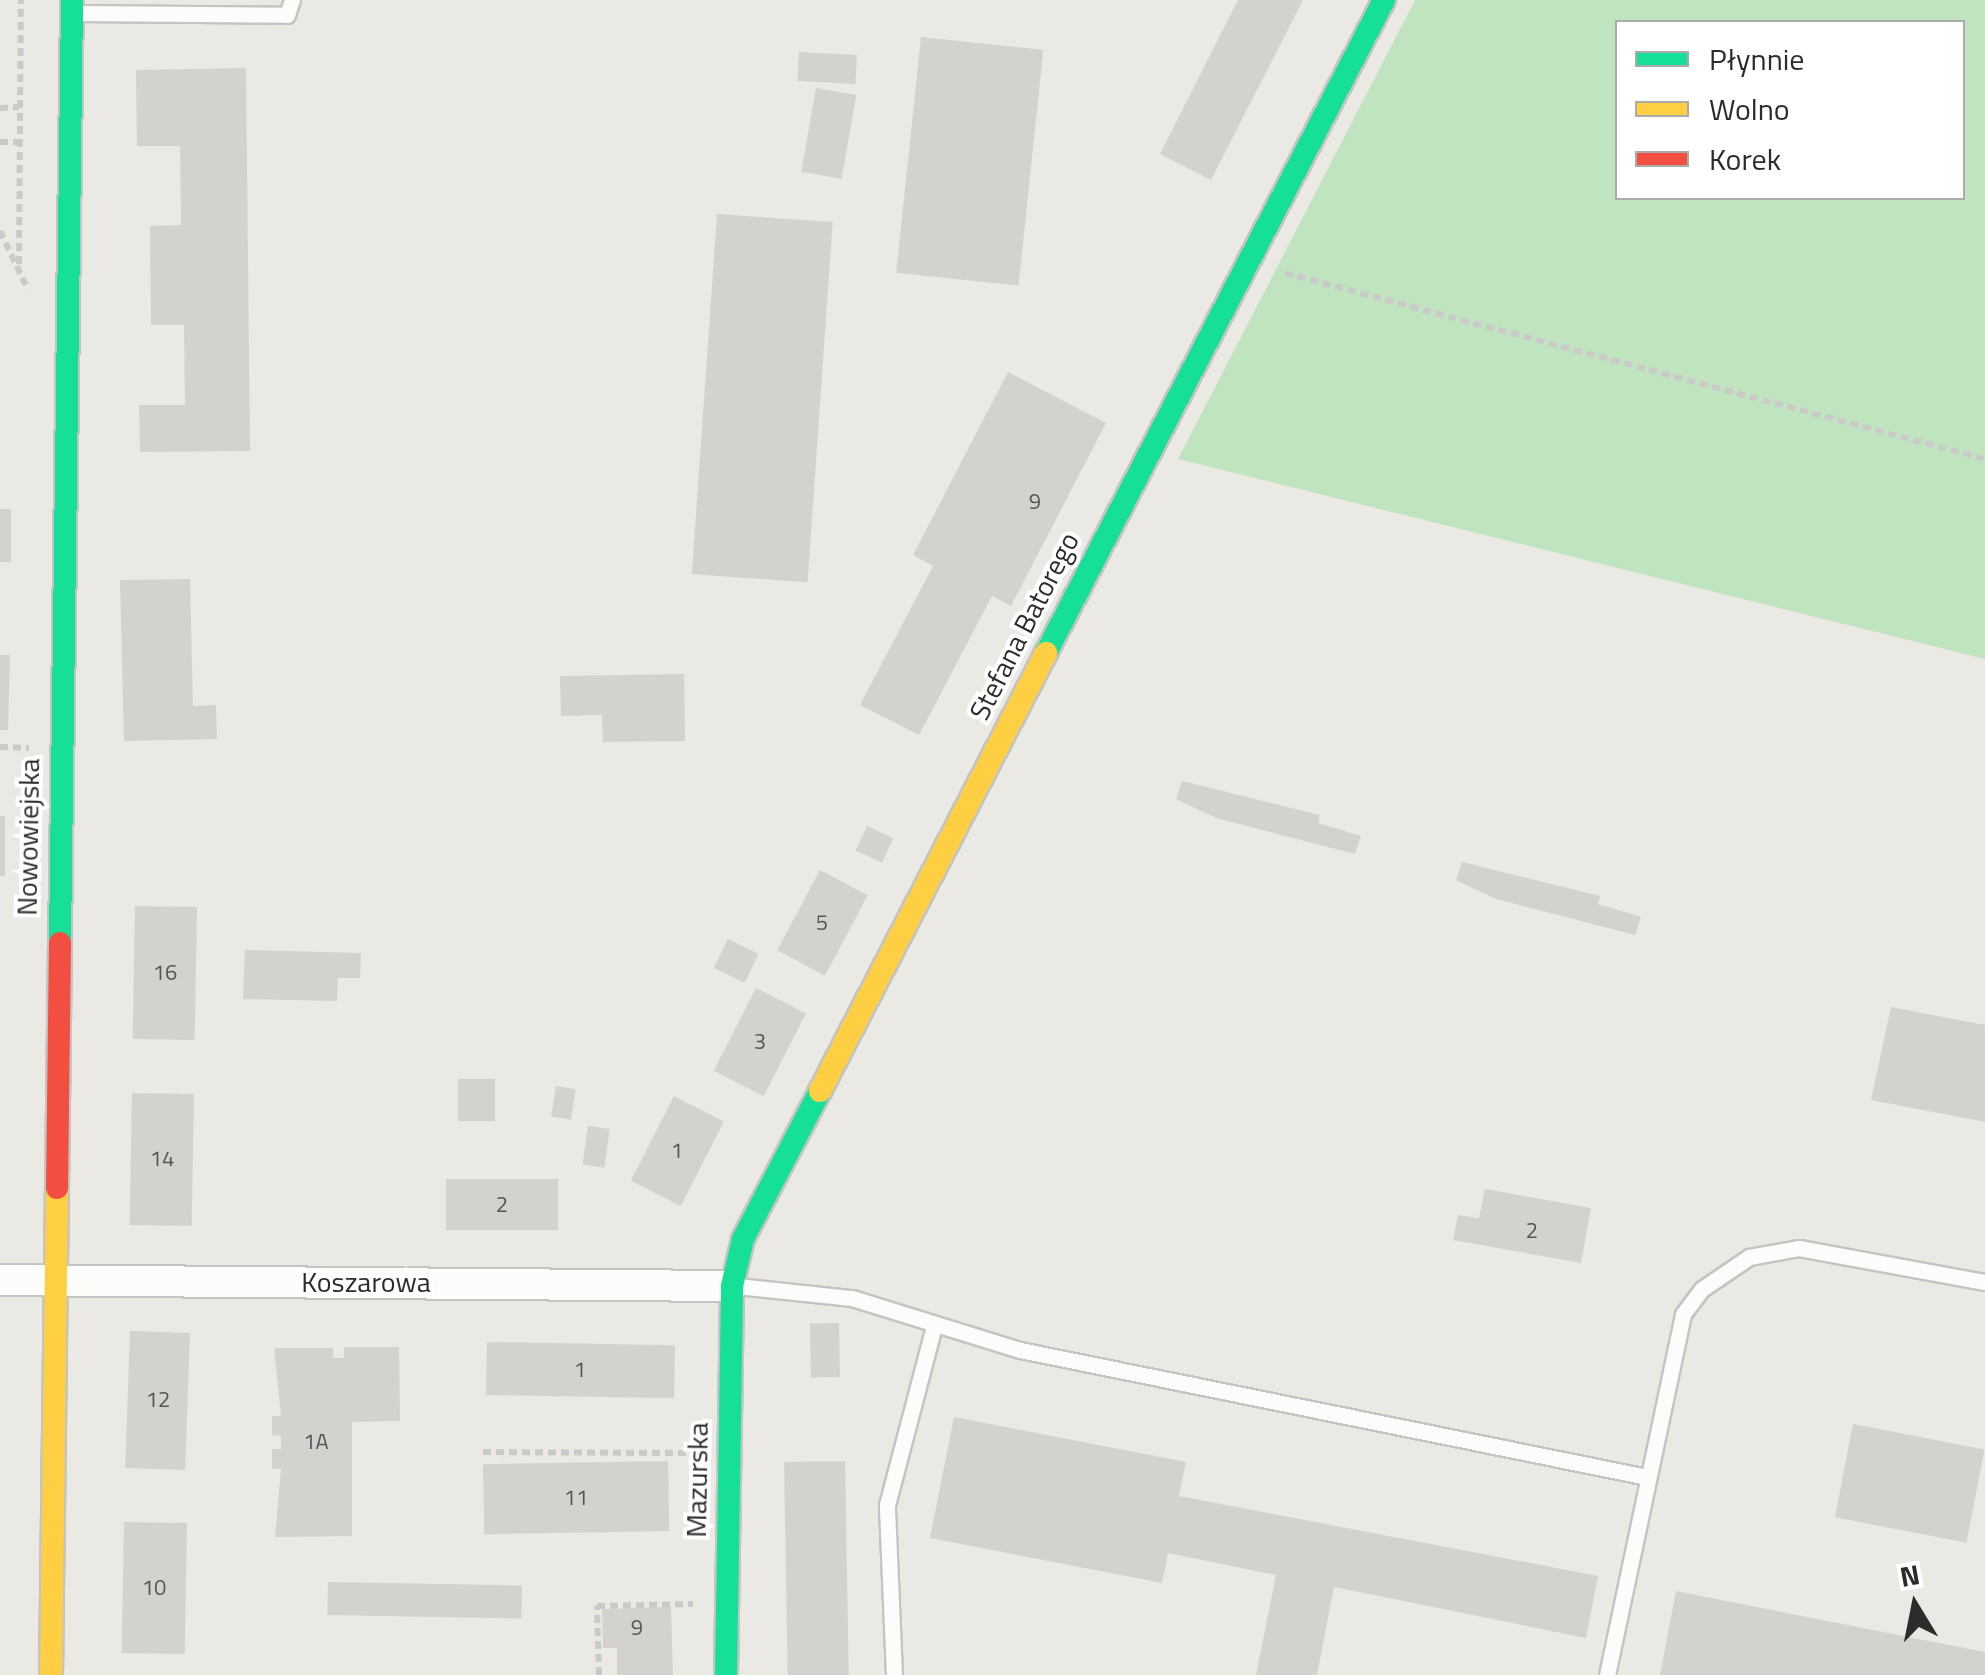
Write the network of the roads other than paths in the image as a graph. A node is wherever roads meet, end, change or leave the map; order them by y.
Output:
1 (292, 0) edge
2 (1384, 0) edge
3 (72, 6) edge
4 (0, 1280) edge
5 (52, 1281) junction
6 (1985, 1282) edge
7 (732, 1286) junction
8 (934, 1326) junction
9 (1647, 1477) junction
10 (51, 1675) edge
11 (726, 1675) edge
12 (894, 1675) edge
13 (1606, 1675) edge

1 - 3 lane
2 - 7 street, Stefana Batorego
3 - 5 street, Nowowiejska
4 - 5 street, Koszarowa
5 - 7 street, Koszarowa
5 - 10 street, Nowowiejska
6 - 9 lane
7 - 8 lane
7 - 11 street, Mazurska
8 - 9 lane
8 - 12 lane
9 - 13 lane

